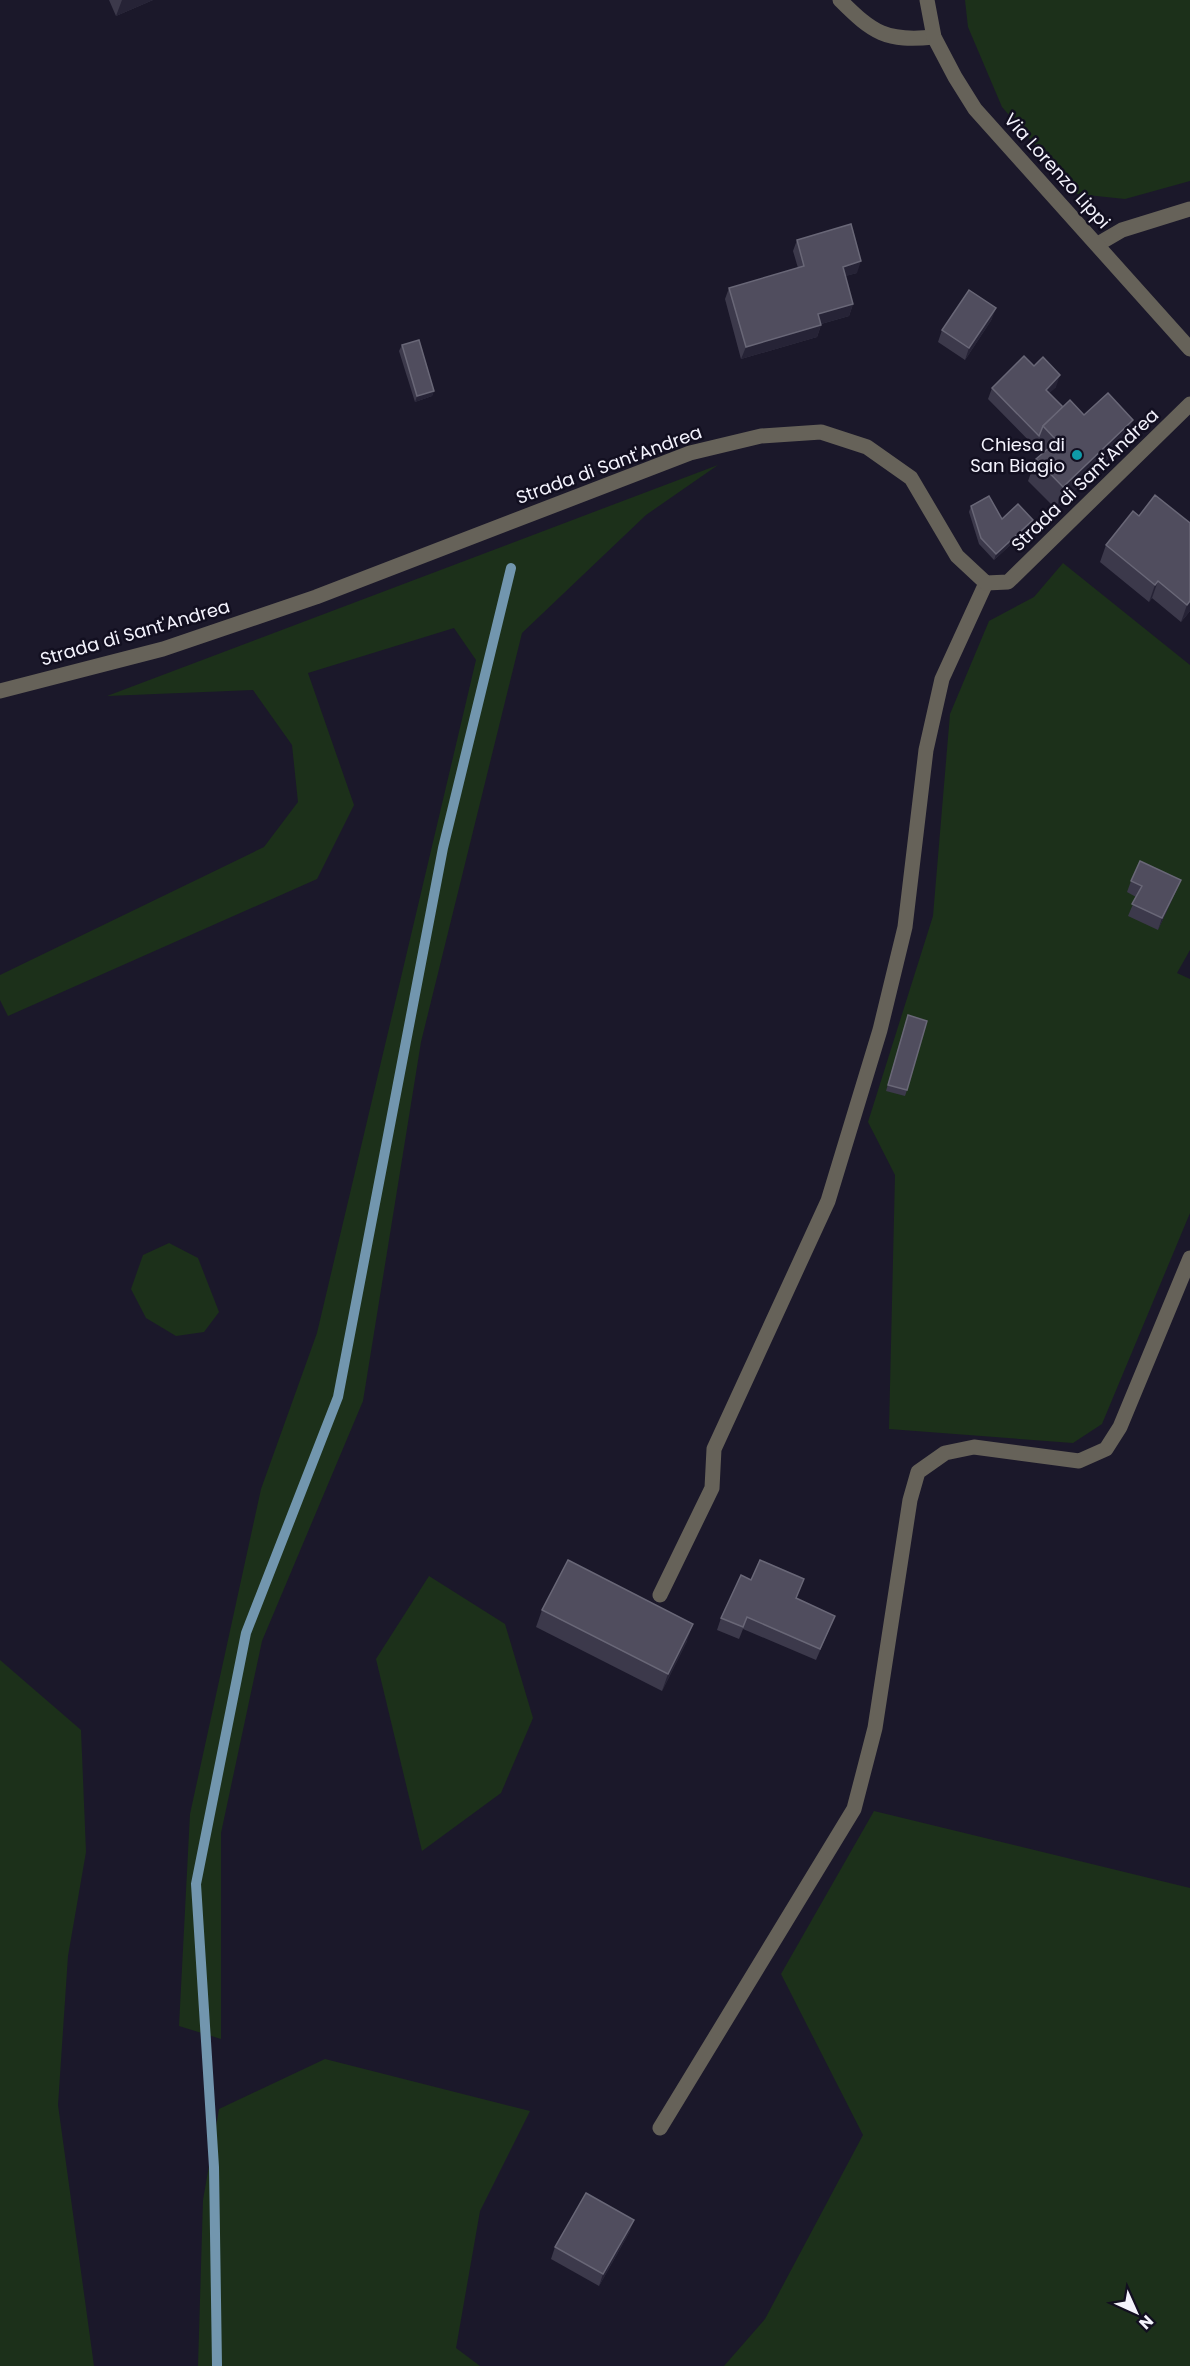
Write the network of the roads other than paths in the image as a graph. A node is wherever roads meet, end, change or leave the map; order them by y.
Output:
1 (840, 0) edge
2 (927, 0) edge
3 (934, 37) junction
4 (1190, 209) edge
5 (1098, 244) junction
6 (1190, 349) edge
7 (1190, 404) edge
8 (986, 583) junction
9 (0, 691) edge
10 (1190, 1258) edge
11 (660, 1595) dead end
12 (660, 2128) dead end

1 - 3 street
2 - 3 street, Via Lorenzo Lippi
3 - 5 street, Via Lorenzo Lippi
4 - 5 street
5 - 6 street, Via Lorenzo Lippi
7 - 8 street, Strada di Sant'Andrea
8 - 9 street, Strada di Sant'Andrea
8 - 11 street
10 - 12 street

